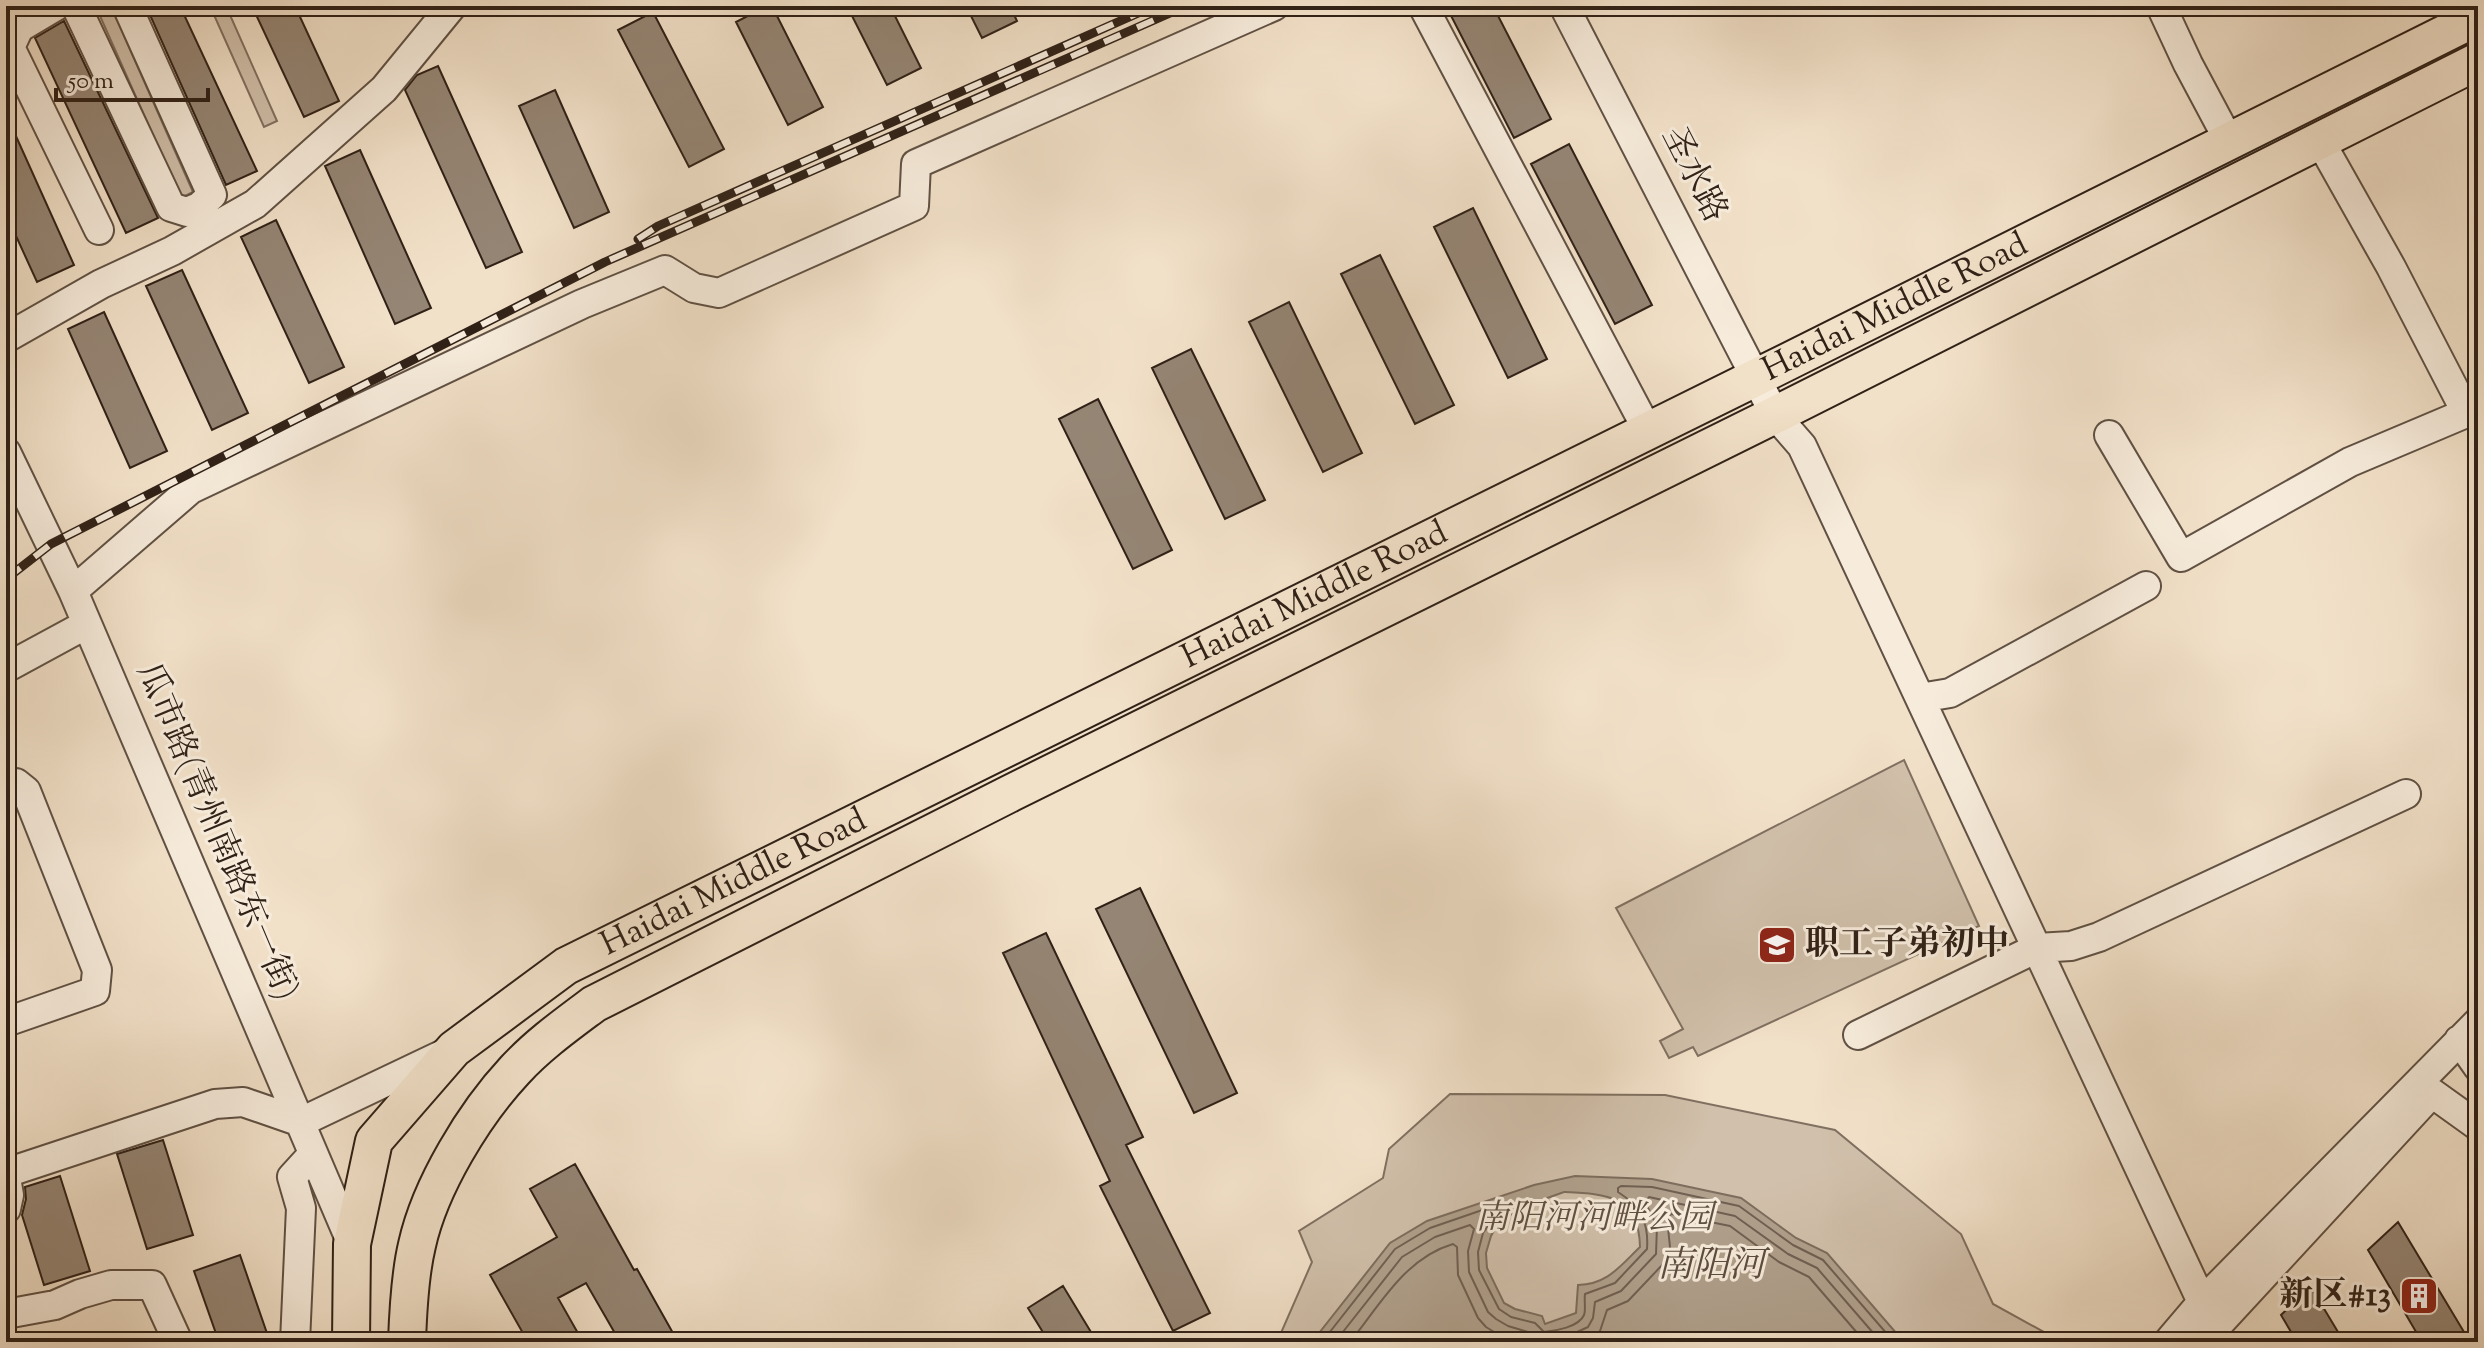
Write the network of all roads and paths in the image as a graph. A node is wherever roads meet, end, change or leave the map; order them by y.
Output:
1 (56, 6) edge
2 (76, 6) edge
3 (127, 6) edge
4 (452, 6) edge
5 (1274, 6) edge
6 (1423, 6) edge
7 (1564, 6) edge
8 (2161, 6) edge
9 (2478, 17) edge
10 (7, 48) edge
11 (2478, 61) edge
12 (2229, 141) junction
13 (2320, 141) junction
14 (99, 230) dead end
15 (6, 338) edge
16 (1757, 377) junction
17 (2472, 410) edge
18 (1775, 415) junction
19 (1648, 431) junction
20 (2109, 435) dead end
21 (6, 452) edge
22 (2146, 586) dead end
23 (73, 591) junction
24 (87, 624) junction
25 (6, 668) edge
26 (1920, 698) junction
27 (6, 792) edge
28 (2406, 794) dead end
29 (2037, 948) junction
30 (6, 1022) edge
31 (2468, 1031) edge
32 (1858, 1035) dead end
33 (454, 1049) junction
34 (2478, 1067) edge
35 (301, 1122) junction
36 (2478, 1126) edge
37 (313, 1154) junction
38 (6, 1176) edge
39 (6, 1209) edge
40 (352, 1244) junction
41 (2202, 1302) junction
42 (7, 1311) edge
43 (178, 1342) edge
44 (295, 1342) edge
45 (351, 1342) edge
46 (407, 1342) edge
47 (2168, 1342) edge
48 (2202, 1342) edge

1 - 10 street
2 - 3 street
4 - 15 street
5 - 23 street
6 - 19 street
7 - 16 street, 圣水路
8 - 12 street
9 - 12 main road, Haidai Middle Road
10 - 14 street
11 - 13 main road, Haidai Middle Road
12 - 16 main road, Haidai Middle Road
13 - 17 street
13 - 18 main road, Haidai Middle Road
16 - 18 street, 圣水路
16 - 19 main road, Haidai Middle Road
17 - 20 street
18 - 26 street, 圣水路
18 - 46 main road, Haidai Middle Road
19 - 33 main road, Haidai Middle Road
21 - 23 street, 瓜市路(青州南路东一街)
22 - 26 street
23 - 24 street, 瓜市路(青州南路东一街)
24 - 25 street
24 - 35 street, 瓜市路(青州南路东一街)
26 - 29 street, 圣水路
27 - 30 street
28 - 29 street
29 - 32 street
29 - 41 street, 圣水路
31 - 34 street
31 - 41 street
33 - 35 street
33 - 40 main road, Haidai Middle Road
35 - 37 street, 瓜市路(青州南路东一街)
35 - 38 street
36 - 48 street
37 - 40 street, 瓜市路(青州南路东一街)
37 - 44 street
38 - 39 street
40 - 45 main road, Haidai Middle Road
41 - 47 street
42 - 43 street

